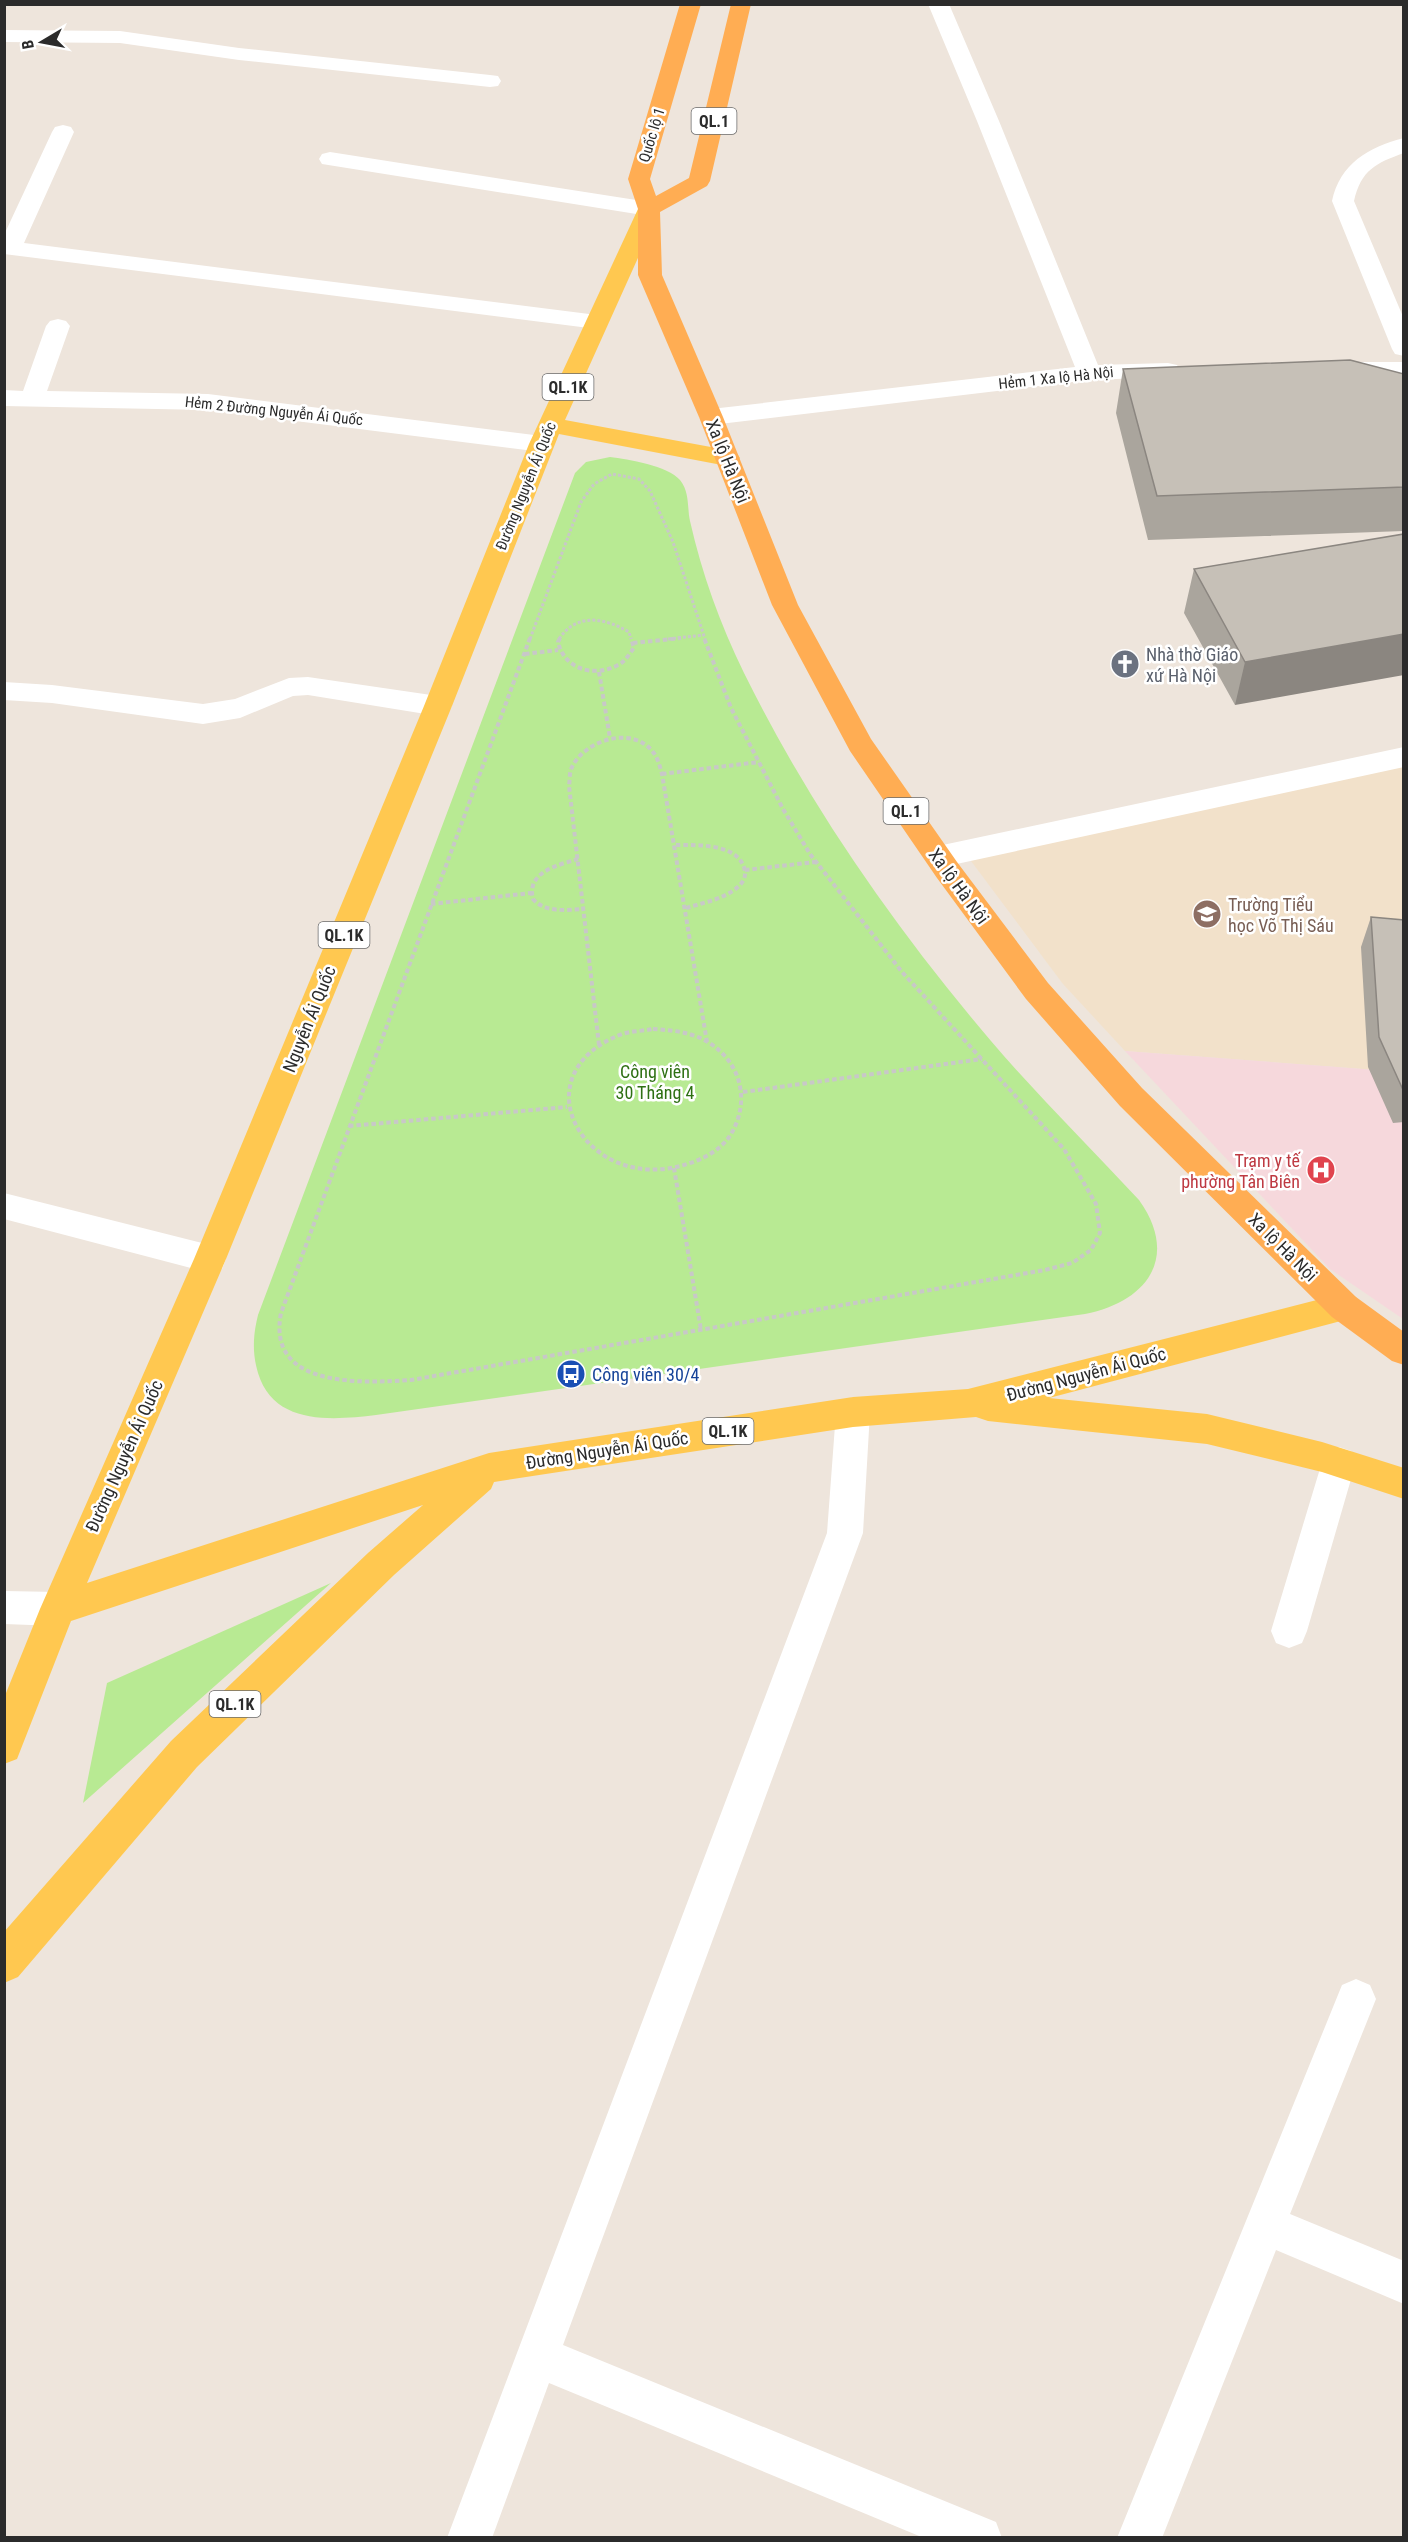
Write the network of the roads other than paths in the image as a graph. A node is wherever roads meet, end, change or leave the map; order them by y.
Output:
1 (691, 4) edge
2 (741, 4) edge
3 (938, 4) edge
4 (4, 36) edge
5 (490, 81) dead end
6 (63, 132) dead end
7 (1404, 145) edge
8 (330, 159) dead end
9 (649, 209) junction
10 (7, 248) edge
11 (597, 322) junction
12 (58, 326) dead end
13 (1404, 349) edge
14 (1192, 369) edge
15 (1321, 369) edge
16 (1404, 369) edge
17 (1089, 374) junction
18 (4, 398) edge
19 (32, 399) junction
20 (711, 417) junction
21 (546, 435) junction
22 (727, 458) junction
23 (493, 567) joint
24 (4, 692) edge
25 (438, 706) junction
26 (1404, 757) edge
27 (938, 857) junction
28 (4, 1206) edge
29 (210, 1260) junction
30 (191, 1303) joint
31 (1344, 1307) junction
32 (1404, 1351) edge
33 (968, 1404) junction
34 (853, 1412) junction
35 (1339, 1462) junction
36 (489, 1468) junction
37 (1404, 1484) edge
38 (4, 1607) edge
39 (58, 1609) junction
40 (1289, 1631) dead end
41 (4, 1746) edge
42 (4, 1963) edge
43 (1356, 1999) dead end
44 (1266, 2225) junction
45 (1404, 2283) edge
46 (537, 2356) junction
47 (469, 2538) edge
48 (980, 2538) edge
49 (1139, 2538) edge

1 - 9 highway, Quốc lộ 1 / QL.1
2 - 9 highway, QL.1
3 - 17 street
4 - 5 street
6 - 10 street
7 - 13 street
8 - 9 street
9 - 11 main road, Đường Nguyễn Ái Quốc / QL.1K
9 - 20 highway, Xa lộ Hà Nội / QL.1
10 - 11 street
11 - 21 main road, Đường Nguyễn Ái Quốc / QL.1K
12 - 19 street
14 - 17 street, Hẻm 1 Xa lộ Hà Nội
15 - 16 street
17 - 20 street, Hẻm 1 Xa lộ Hà Nội
18 - 19 street, Hẻm 2 Đường Nguyễn Ái Quốc
19 - 21 street, Hẻm 2 Đường Nguyễn Ái Quốc
20 - 22 highway, Xa lộ Hà Nội / QL.1
21 - 22 main road
21 - 23 main road, Đường Nguyễn Ái Quốc / QL.1K
22 - 27 highway, Xa lộ Hà Nội / QL.1
23 - 25 main road, Nguyễn Ái Quốc / QL.1K
24 - 25 street
25 - 29 main road, Nguyễn Ái Quốc / QL.1K
26 - 27 street
27 - 31 highway, Xa lộ Hà Nội / QL.1
28 - 29 street
29 - 30 main road, Nguyễn Ái Quốc / QL.1K
30 - 39 main road, Đường Nguyễn Ái Quốc / QL.1K
31 - 32 highway, Xa lộ Hà Nội / QL.1
31 - 33 main road, Đường Nguyễn Ái Quốc / QL.1K
33 - 34 main road, Đường Nguyễn Ái Quốc / QL.1K
33 - 35 main road, QL.1K
34 - 36 main road, Đường Nguyễn Ái Quốc / QL.1K
34 - 46 street
35 - 37 main road, QL.1K
35 - 40 street
36 - 39 main road, Đường Nguyễn Ái Quốc / QL.1K
36 - 42 main road, QL.1K
38 - 39 street
39 - 41 main road, Đường Nguyễn Ái Quốc / QL.1K
43 - 44 street
44 - 45 street
44 - 49 street
46 - 47 street
46 - 48 street

